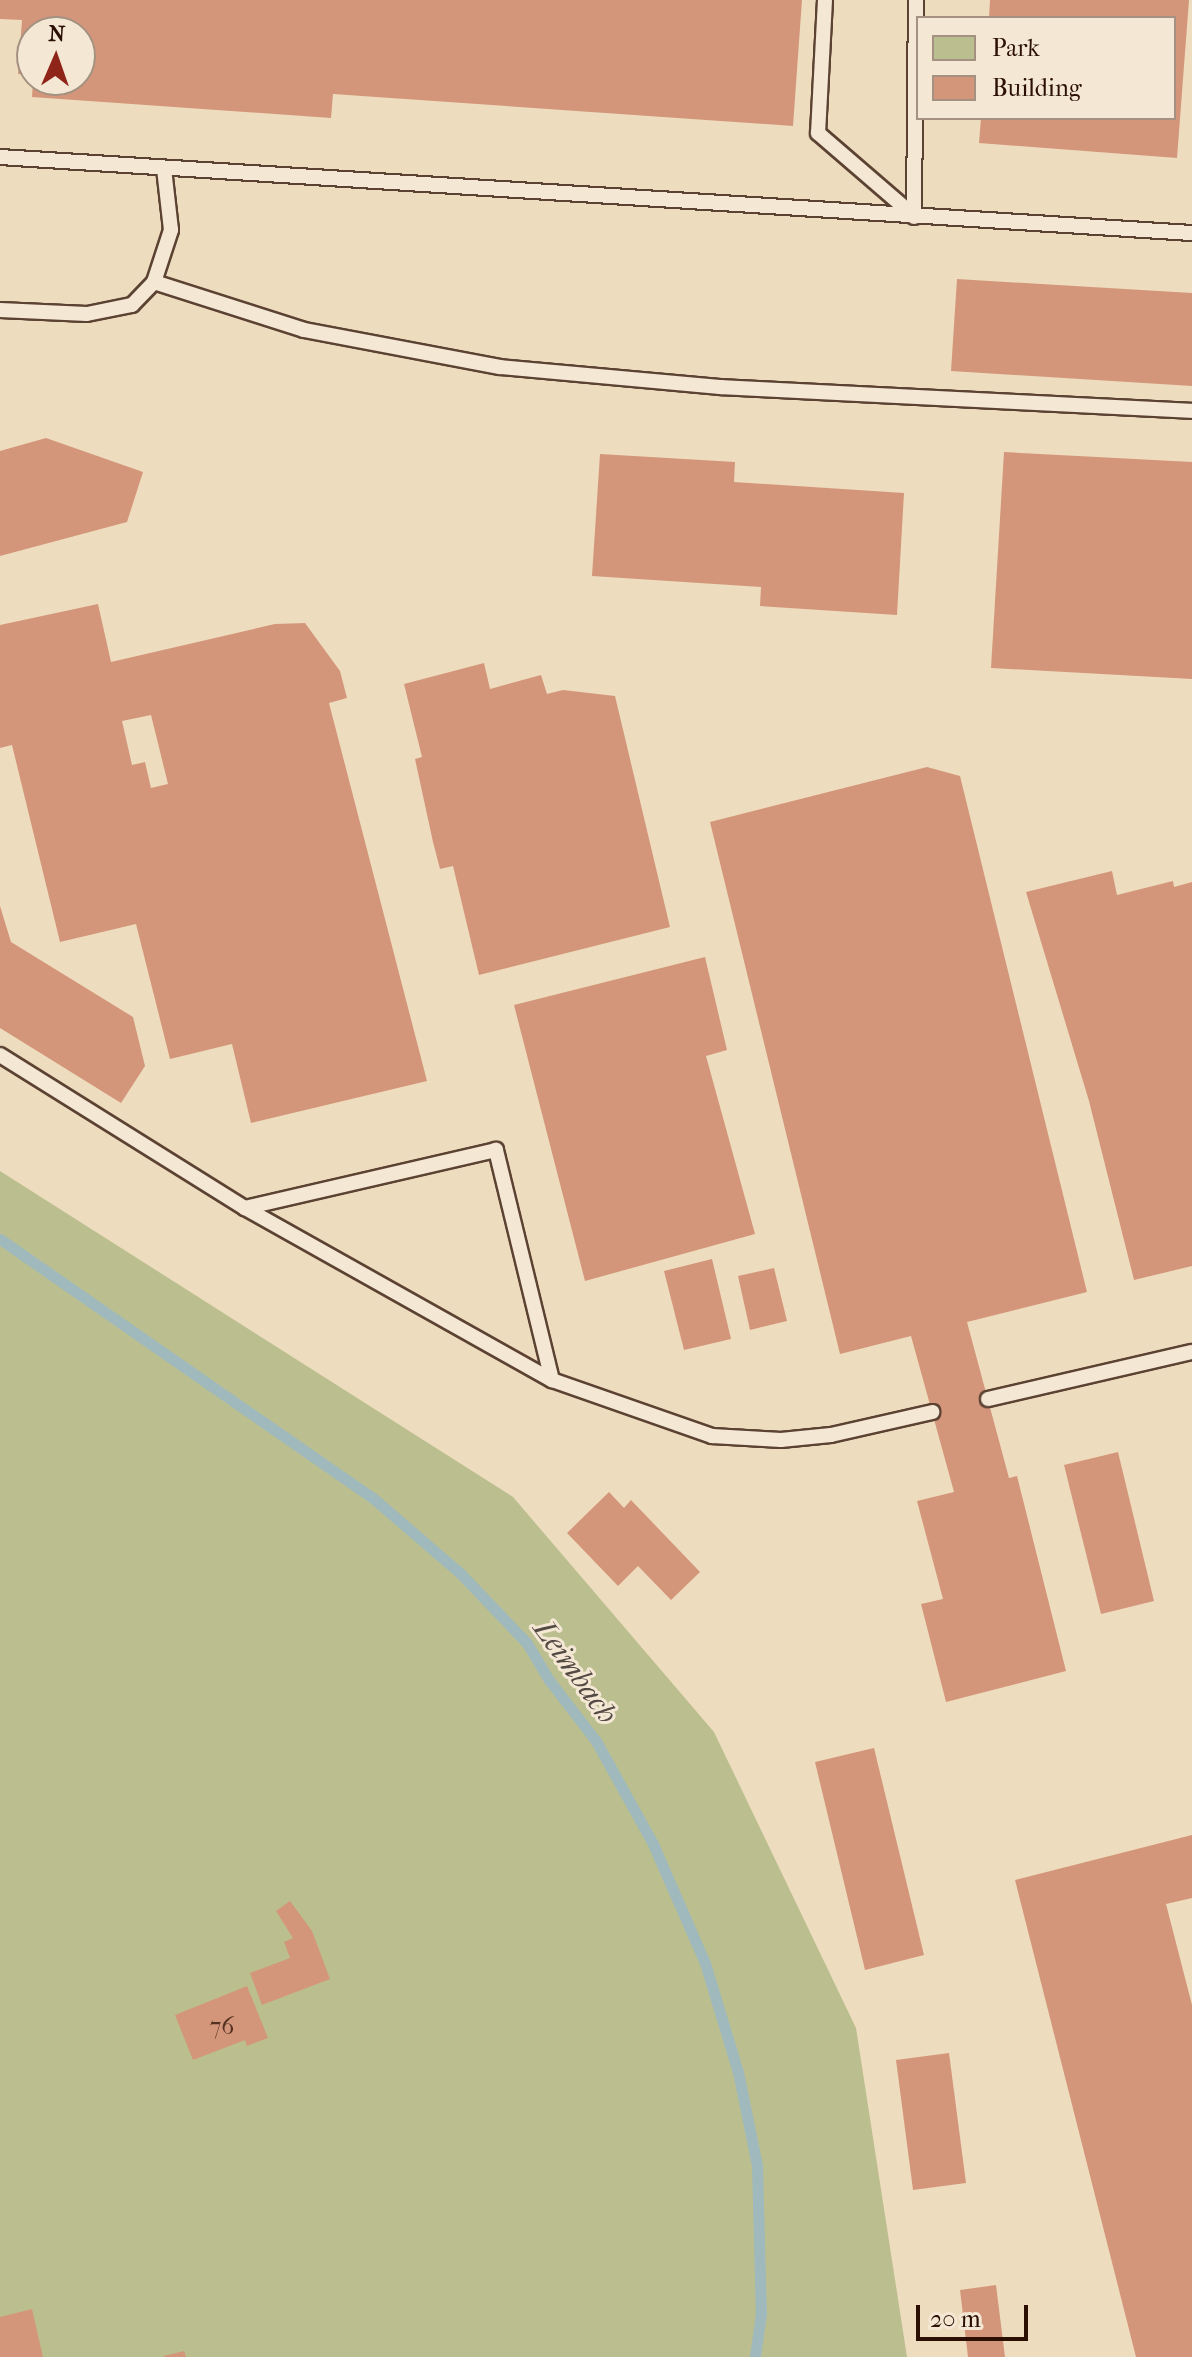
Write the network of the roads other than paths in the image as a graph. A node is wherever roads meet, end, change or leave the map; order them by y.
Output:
1 (825, 0) edge
2 (916, 0) edge
3 (0, 157) edge
4 (164, 169) junction
5 (914, 217) junction
6 (1192, 233) edge
7 (154, 282) junction
8 (0, 310) edge
9 (1192, 411) edge
10 (0, 1055) edge
11 (245, 1208) junction
12 (1192, 1352) edge
13 (552, 1380) junction
14 (988, 1399) dead end
15 (932, 1412) dead end

1 - 5 lane
2 - 5 lane
3 - 4 lane
4 - 5 lane
4 - 7 lane
5 - 6 lane
7 - 8 lane
7 - 9 lane
10 - 11 lane
11 - 13 lane
11 - 13 lane
12 - 14 lane
13 - 15 lane

